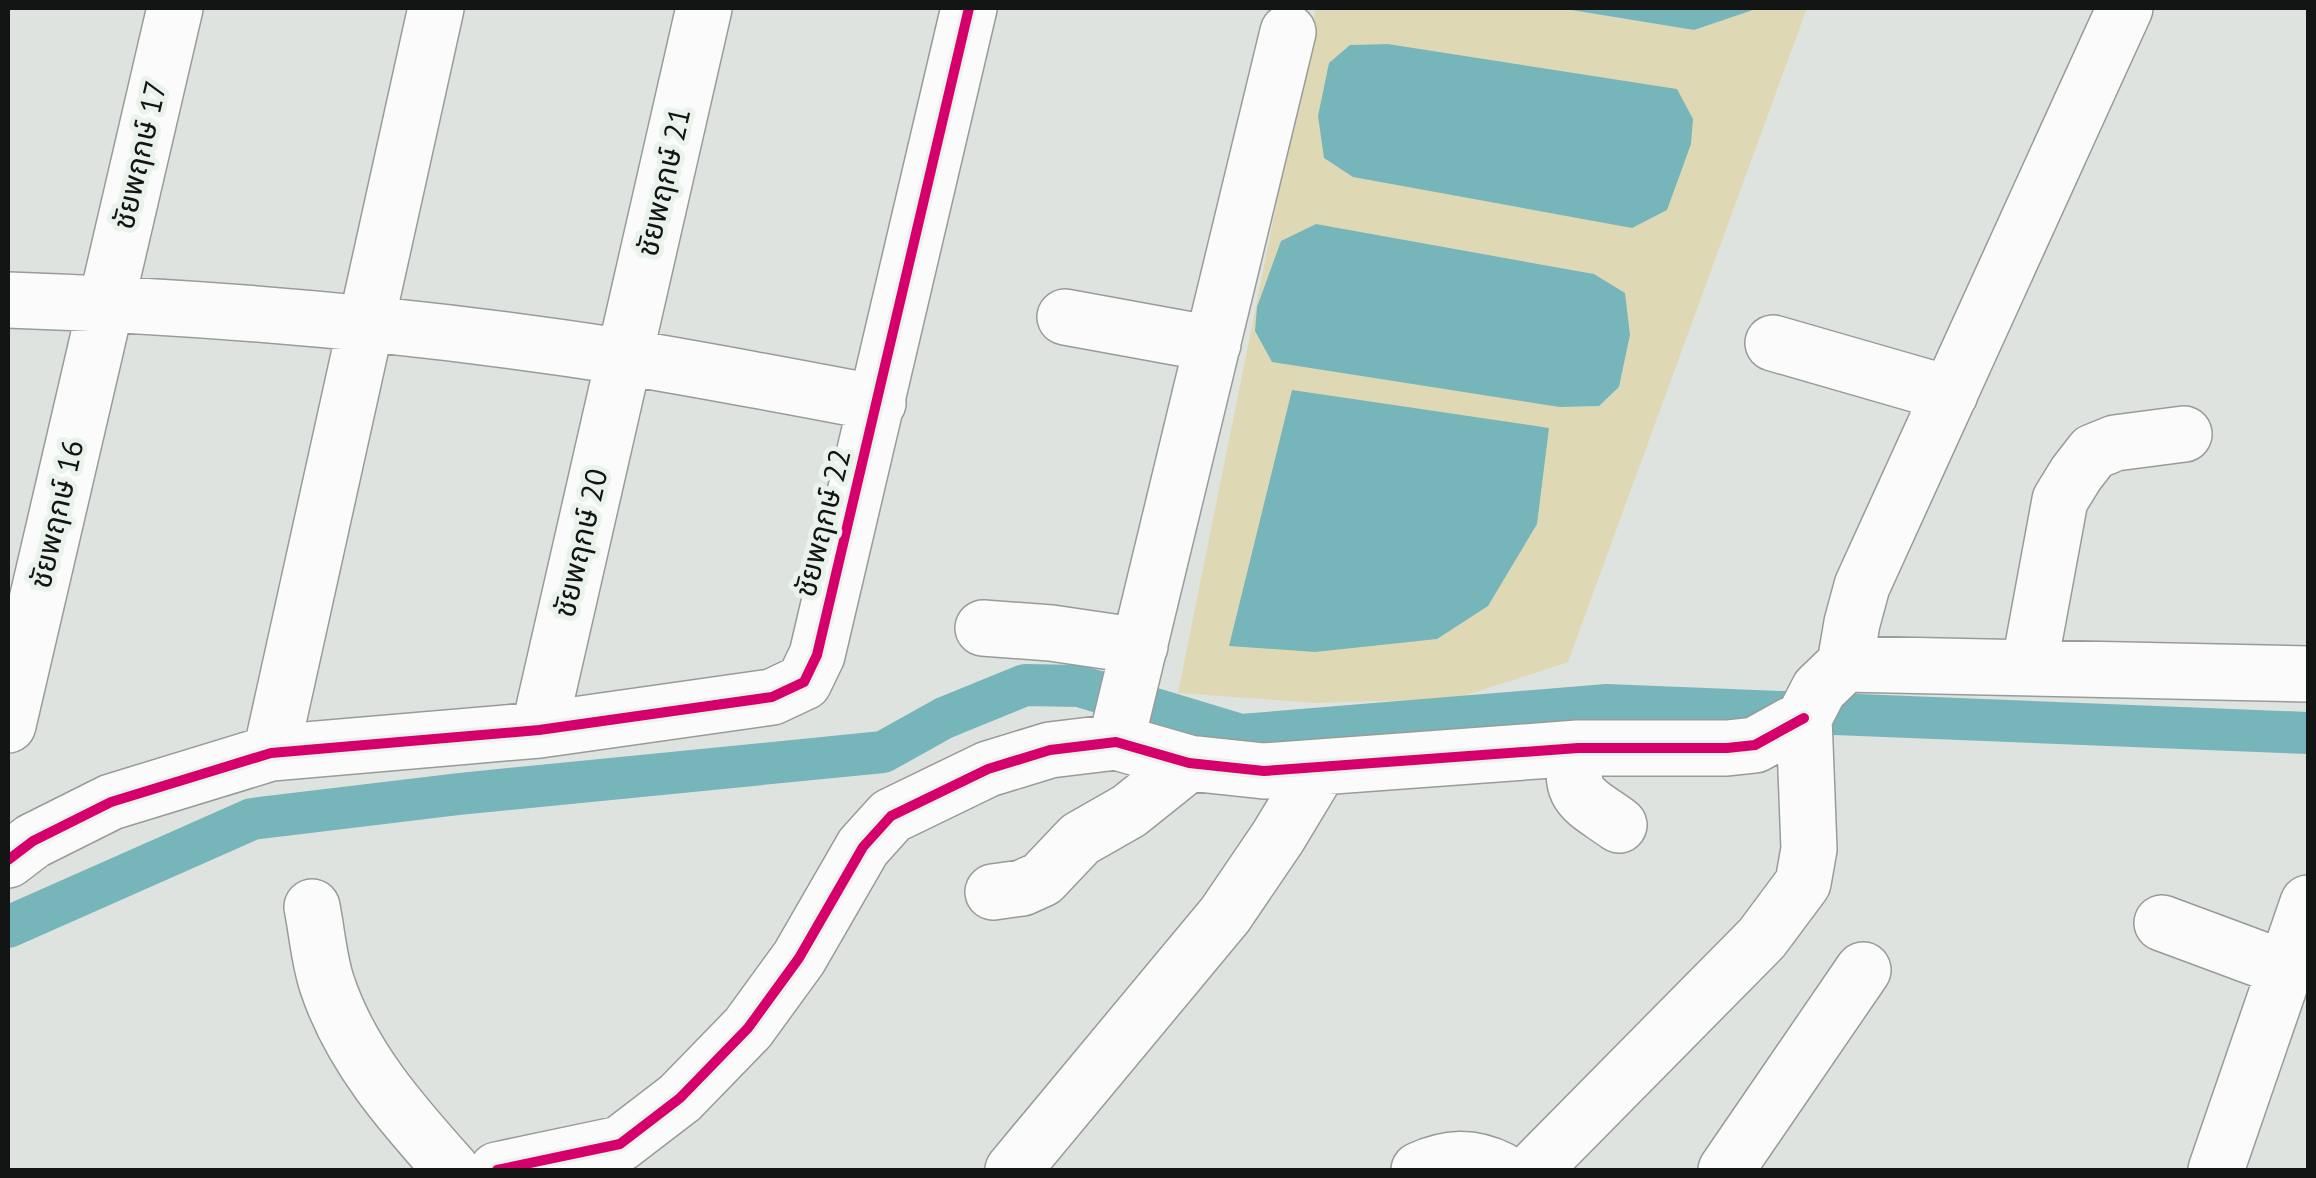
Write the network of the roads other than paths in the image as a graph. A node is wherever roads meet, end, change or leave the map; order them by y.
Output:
1 (175, 8) edge
2 (436, 8) edge
3 (704, 8) edge
4 (969, 8) edge
5 (2125, 8) edge
6 (1288, 32) dead end
7 (8, 300) edge
8 (106, 303) junction
9 (1065, 317) dead end
10 (364, 324) junction
11 (1774, 343) dead end
12 (1213, 344) junction
13 (624, 357) junction
14 (1950, 394) junction
15 (878, 402) junction
16 (2184, 434) dead end
17 (982, 628) dead end
18 (1140, 646) junction
19 (1845, 664) junction
20 (2029, 668) junction
21 (2308, 674) edge
22 (1804, 718) junction
23 (8, 725) edge
24 (539, 730) junction
25 (1116, 742) junction
26 (1578, 748) junction
27 (272, 753) junction
28 (1189, 763) junction
29 (1319, 769) junction
30 (1619, 826) dead end
31 (8, 860) edge
32 (993, 892) dead end
33 (2308, 903) edge
34 (312, 907) dead end
35 (2162, 923) dead end
36 (2286, 969) junction
37 (1864, 970) dead end
38 (2233, 1166) edge
39 (452, 1170) edge
40 (497, 1170) edge
41 (1013, 1170) edge
42 (1419, 1170) edge
43 (1501, 1170) edge
44 (1533, 1170) edge
45 (1726, 1170) edge

1 - 8 street, ชัยพฤกษ์ 17
2 - 10 street
3 - 13 street, ชัยพฤกษ์ 21
4 - 15 street, ชัยพฤกษ์ 22
5 - 14 street
6 - 12 street
7 - 8 street
8 - 10 street
8 - 23 street, ชัยพฤกษ์ 16
9 - 12 street
10 - 13 street
10 - 27 street
11 - 14 street
12 - 18 street
13 - 15 street
13 - 24 street, ชัยพฤกษ์ 20
14 - 19 street
15 - 24 street, ชัยพฤกษ์ 22
16 - 20 street
17 - 18 street
18 - 25 street
19 - 20 street
19 - 22 street
20 - 21 street
22 - 26 street
22 - 44 street
24 - 27 street
25 - 28 street
25 - 40 street
26 - 29 street
26 - 30 street
27 - 31 street
28 - 29 street
28 - 32 street
29 - 41 street
33 - 36 street
34 - 39 street
35 - 36 street
36 - 38 street
37 - 45 street
42 - 43 street

